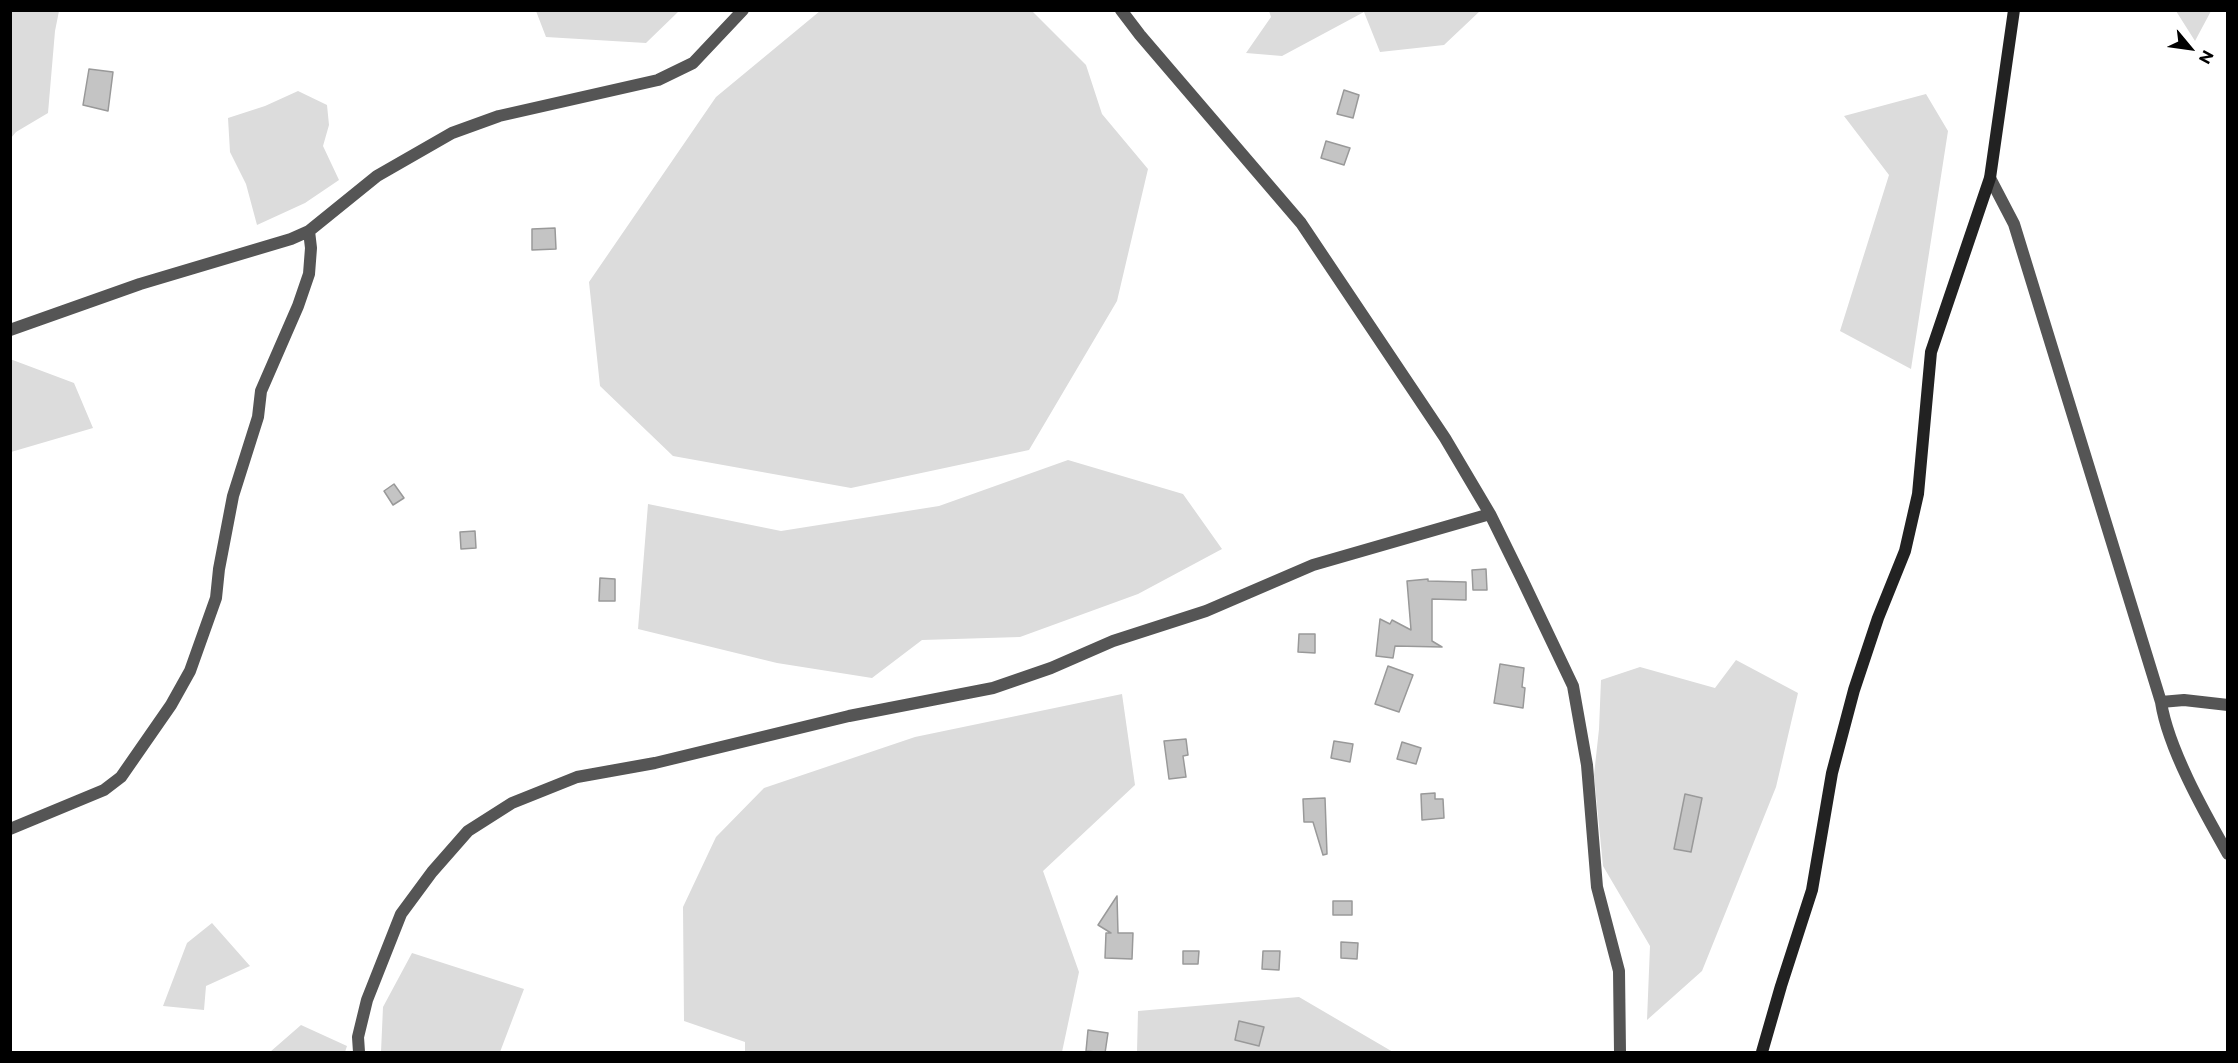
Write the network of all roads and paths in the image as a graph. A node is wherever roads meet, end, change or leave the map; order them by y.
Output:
1 (743, 10) edge
2 (1121, 10) edge
3 (2014, 10) edge
4 (1990, 178) junction
5 (309, 231) junction
6 (10, 330) edge
7 (1490, 514) junction
8 (2161, 702) junction
9 (2228, 705) edge
10 (10, 829) edge
11 (2228, 854) edge
12 (359, 1053) edge
13 (1620, 1053) edge
14 (1762, 1053) edge

1 - 5 street
2 - 7 street
3 - 4 street
4 - 8 street
4 - 14 street
5 - 6 street
5 - 10 street
7 - 12 street
7 - 13 street
8 - 9 street
8 - 11 street

